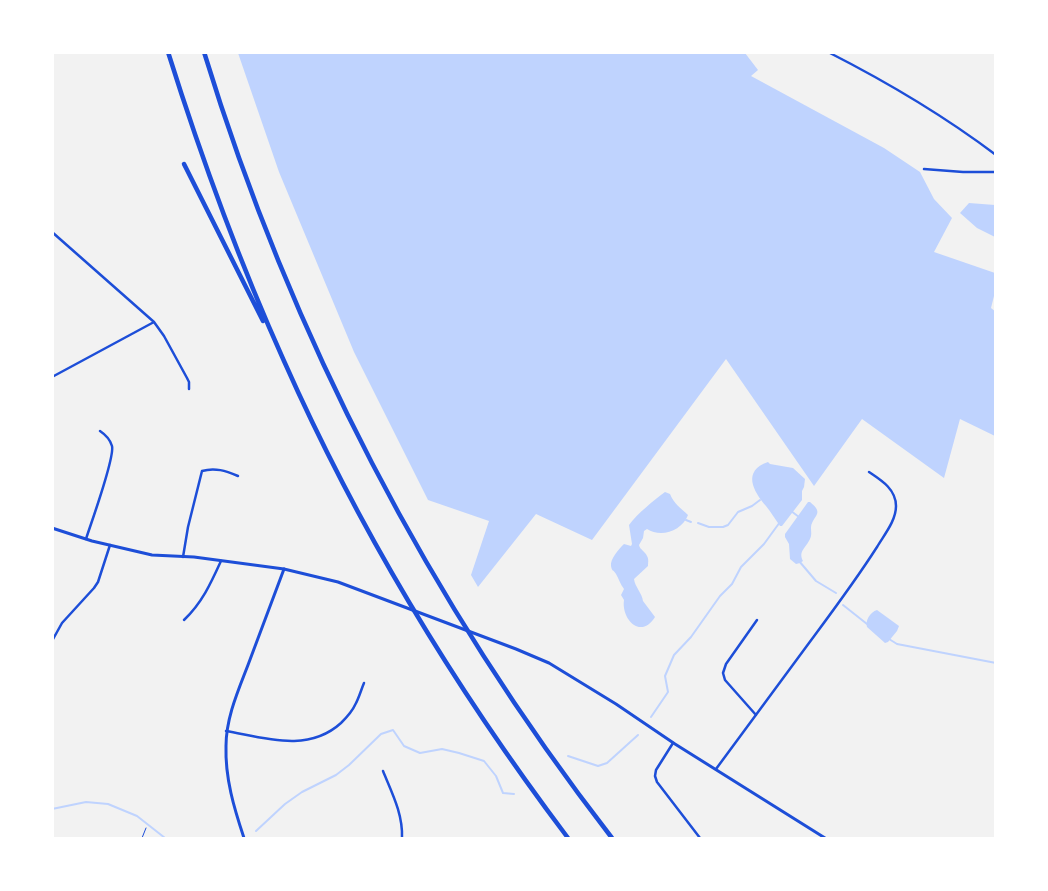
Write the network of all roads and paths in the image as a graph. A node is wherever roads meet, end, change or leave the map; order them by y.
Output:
1 (168, 52) edge
2 (204, 52) edge
3 (828, 52) edge
4 (996, 155) edge
5 (184, 164) dead end
6 (924, 169) dead end
7 (996, 172) edge
8 (53, 233) edge
9 (154, 322) junction
10 (284, 362) junction
11 (52, 377) edge
12 (189, 390) dead end
13 (100, 431) dead end
14 (869, 472) dead end
15 (238, 476) dead end
16 (52, 528) edge
17 (86, 539) junction
18 (110, 545) junction
19 (183, 557) junction
20 (221, 560) junction
21 (284, 569) junction
22 (184, 620) dead end
23 (757, 620) dead end
24 (52, 641) edge
25 (364, 683) dead end
26 (756, 715) junction
27 (226, 731) junction
28 (674, 742) junction
29 (716, 769) junction
30 (383, 771) dead end
31 (146, 828) dead end
32 (142, 838) edge
33 (244, 838) edge
34 (402, 838) edge
35 (568, 838) edge
36 (612, 838) edge
37 (700, 838) edge
38 (825, 838) edge

1 - 10 highway
2 - 36 highway
3 - 4 street
5 - 10 highway
6 - 7 street
8 - 9 street
9 - 11 street
9 - 12 street
10 - 35 highway
13 - 17 street
14 - 26 street
15 - 19 street
16 - 17 main road
17 - 18 main road
18 - 19 main road
18 - 24 street
19 - 20 main road
20 - 21 main road
20 - 22 street
21 - 27 main road
21 - 28 main road
23 - 26 street
25 - 27 street
26 - 29 street
27 - 33 main road
28 - 29 main road
28 - 37 street
29 - 38 main road
30 - 34 street
31 - 32 path

